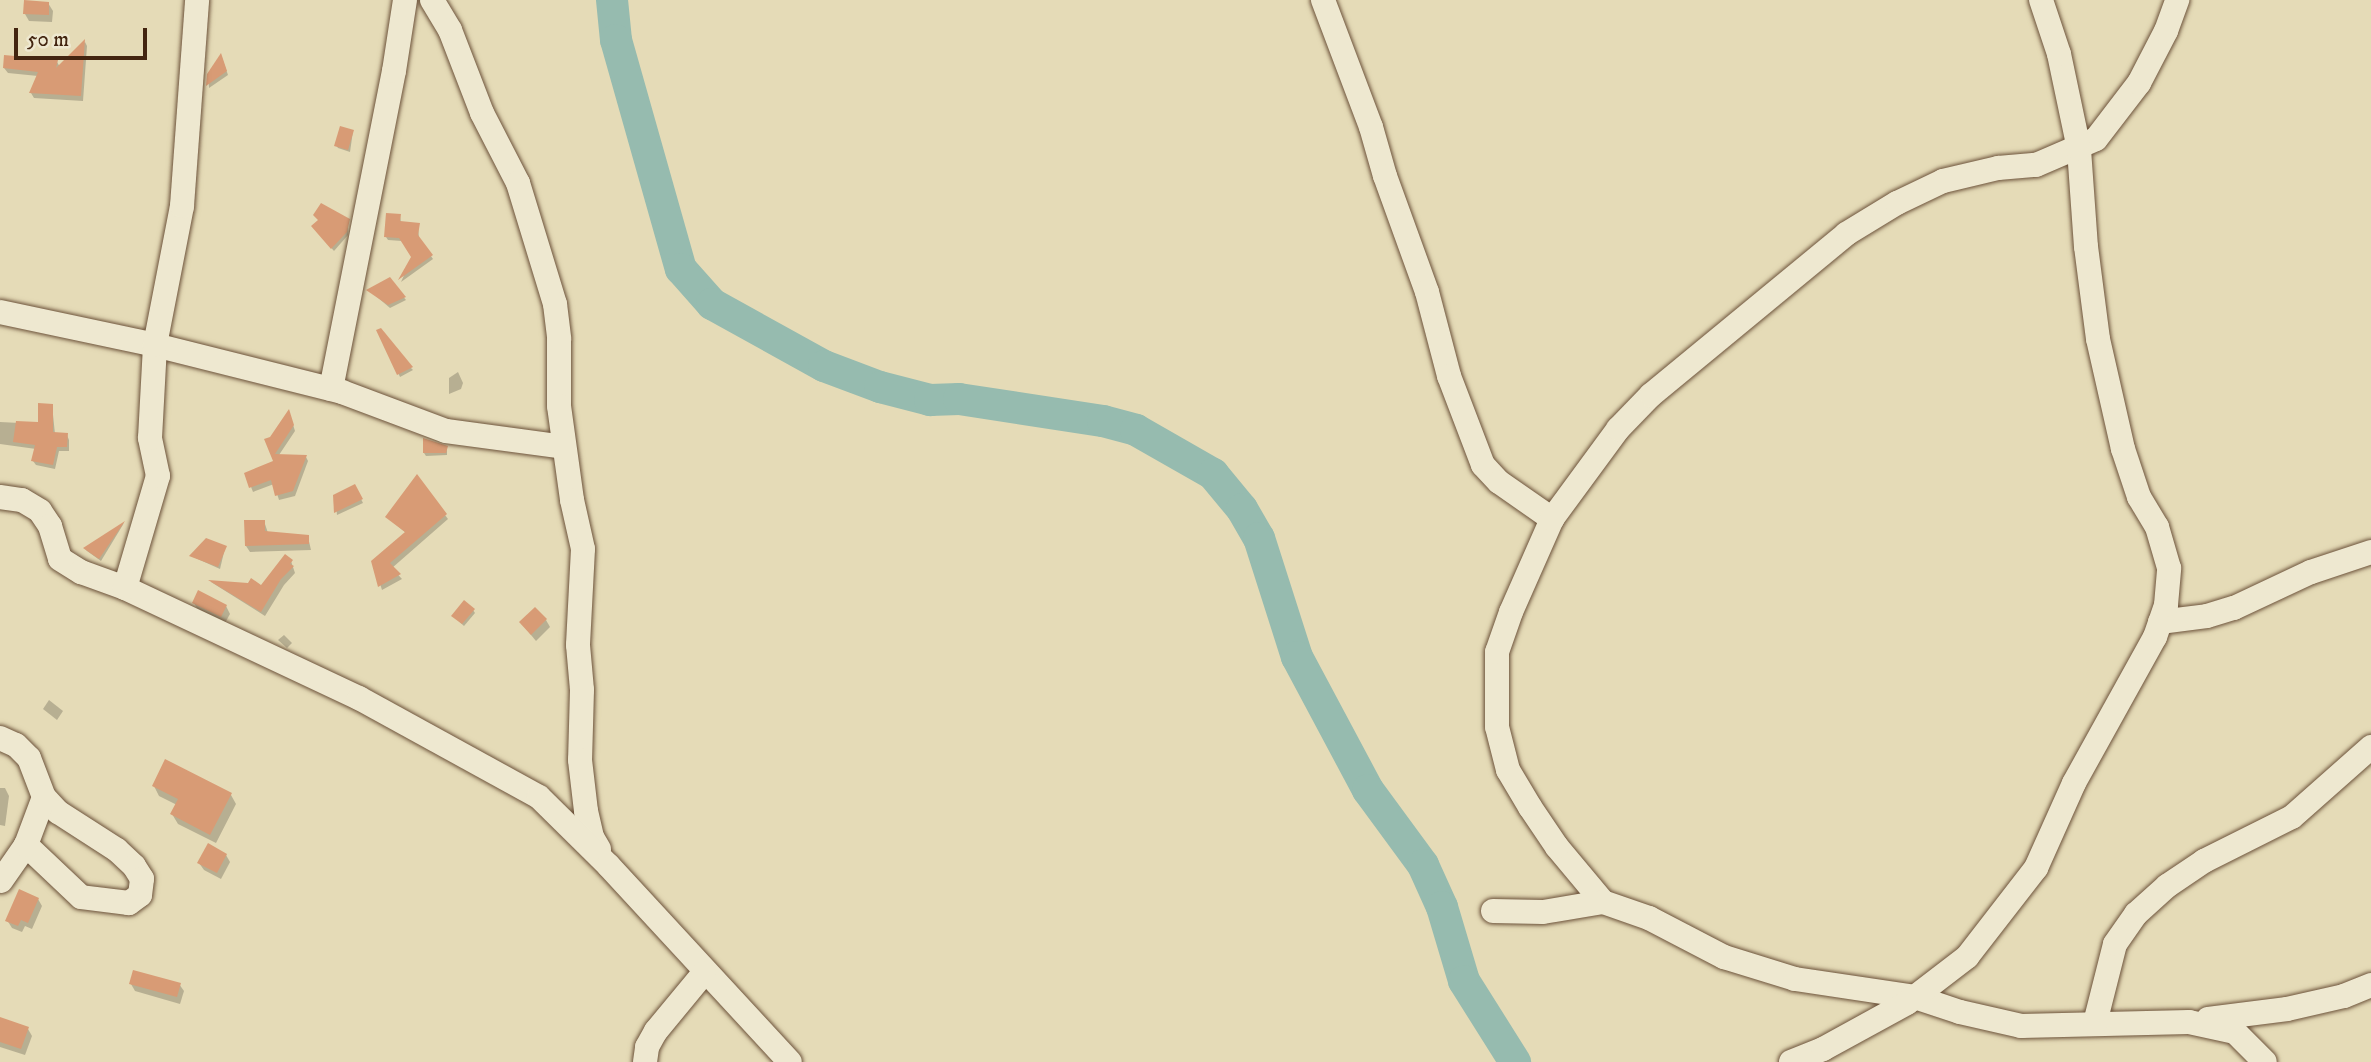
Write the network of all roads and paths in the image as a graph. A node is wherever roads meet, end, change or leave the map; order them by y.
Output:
1 (197, 0) edge
2 (405, 0) edge
3 (432, 0) edge
4 (1323, 0) edge
5 (2041, 0) edge
6 (2177, 0) edge
7 (2079, 149) junction
8 (0, 312) edge
9 (155, 345) junction
10 (331, 390) junction
11 (564, 447) junction
12 (0, 497) edge
13 (1552, 519) junction
14 (2371, 552) edge
15 (125, 588) junction
16 (2160, 622) junction
17 (0, 738) edge
18 (2371, 747) edge
19 (44, 797) junction
20 (26, 845) junction
21 (608, 865) junction
22 (1, 881) edge
23 (1603, 902) junction
24 (1493, 911) dead end
25 (704, 973) junction
26 (2371, 985) edge
27 (1915, 997) junction
28 (2189, 1022) junction
29 (2095, 1023) junction
30 (645, 1062) edge
31 (790, 1062) edge
32 (1790, 1062) edge
33 (2265, 1062) edge

1 - 9 street
2 - 10 street
3 - 11 street
4 - 13 street
5 - 7 street
6 - 7 street
7 - 13 street
7 - 16 street
8 - 9 street
9 - 10 street
9 - 15 street
10 - 11 street
11 - 21 street
12 - 15 street
13 - 23 street
14 - 16 street
15 - 21 street
16 - 27 street
17 - 19 street
18 - 29 street
19 - 20 street
19 - 20 street
20 - 22 street
21 - 25 street
23 - 24 street
23 - 27 street
25 - 30 street
25 - 31 street
26 - 28 street
27 - 29 street
27 - 32 street
28 - 29 street
28 - 33 street

